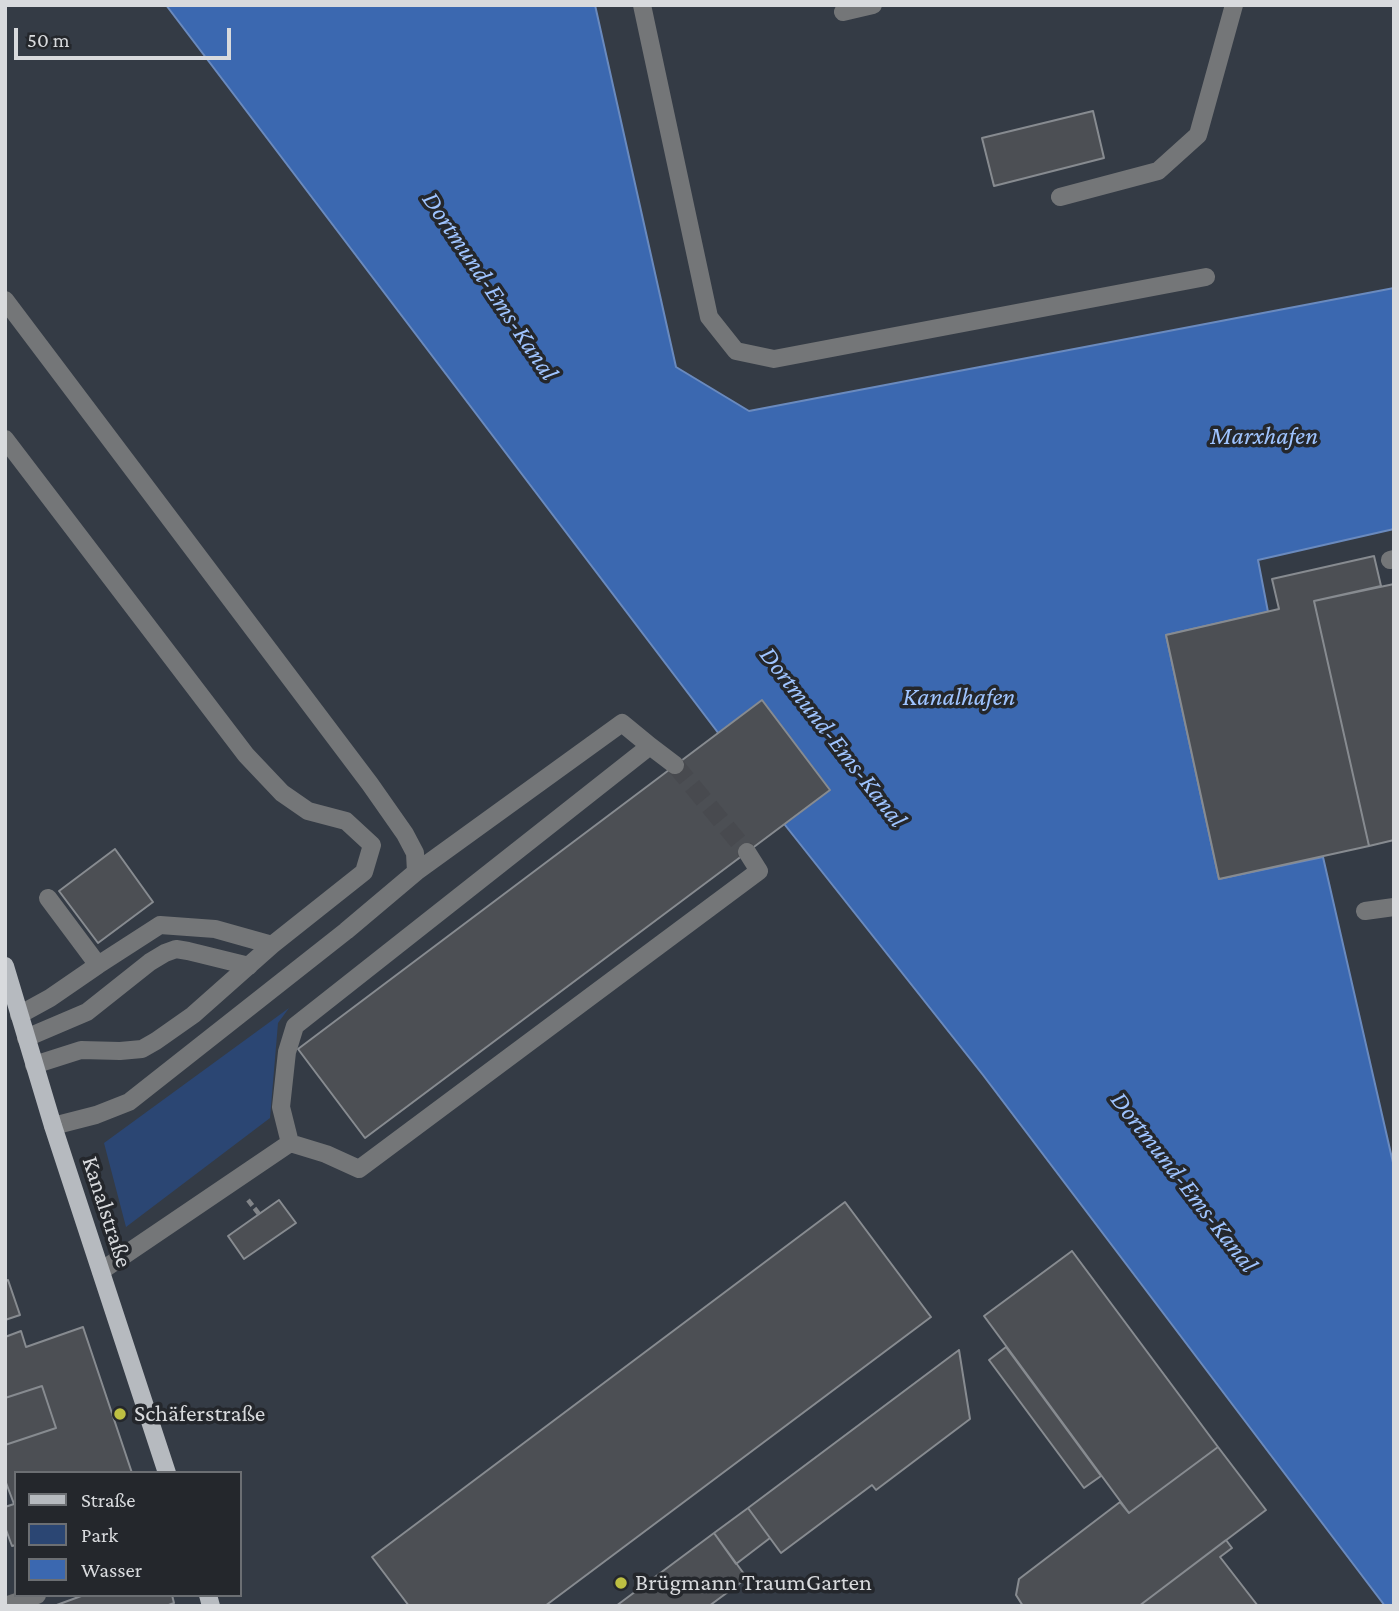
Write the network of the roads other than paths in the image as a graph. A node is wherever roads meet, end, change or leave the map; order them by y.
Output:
1 (642, 5) edge
2 (873, 5) edge
3 (1234, 5) edge
4 (843, 12) dead end
5 (1060, 197) dead end
6 (1206, 277) dead end
7 (5, 300) edge
8 (5, 439) edge
9 (650, 746) junction
10 (675, 765) tunnel mouth
11 (747, 852) tunnel mouth
12 (416, 872) junction
13 (48, 898) dead end
14 (1394, 907) edge
15 (1365, 911) dead end
16 (272, 945) junction
17 (97, 965) junction
18 (249, 965) junction
19 (5, 966) edge
20 (19, 1015) junction
21 (26, 1038) junction
22 (34, 1065) junction
23 (53, 1126) junction
24 (290, 1143) junction
25 (101, 1271) junction
26 (166, 1471) edge
27 (31, 1597) edge
28 (5, 1606) edge

1 - 6 lane
2 - 4 lane
3 - 5 lane
7 - 12 lane
8 - 16 lane
9 - 10 lane
9 - 12 lane
9 - 24 lane
11 - 24 lane
12 - 23 lane
13 - 17 lane
14 - 15 lane
16 - 17 lane
16 - 18 lane
17 - 20 lane
18 - 21 lane
18 - 22 lane
19 - 20 main road, Kanalstraße
20 - 21 main road, Kanalstraße
21 - 22 main road, Kanalstraße
22 - 23 main road, Kanalstraße
23 - 25 main road, Kanalstraße
24 - 25 lane
25 - 26 main road, Kanalstraße
27 - 28 lane

